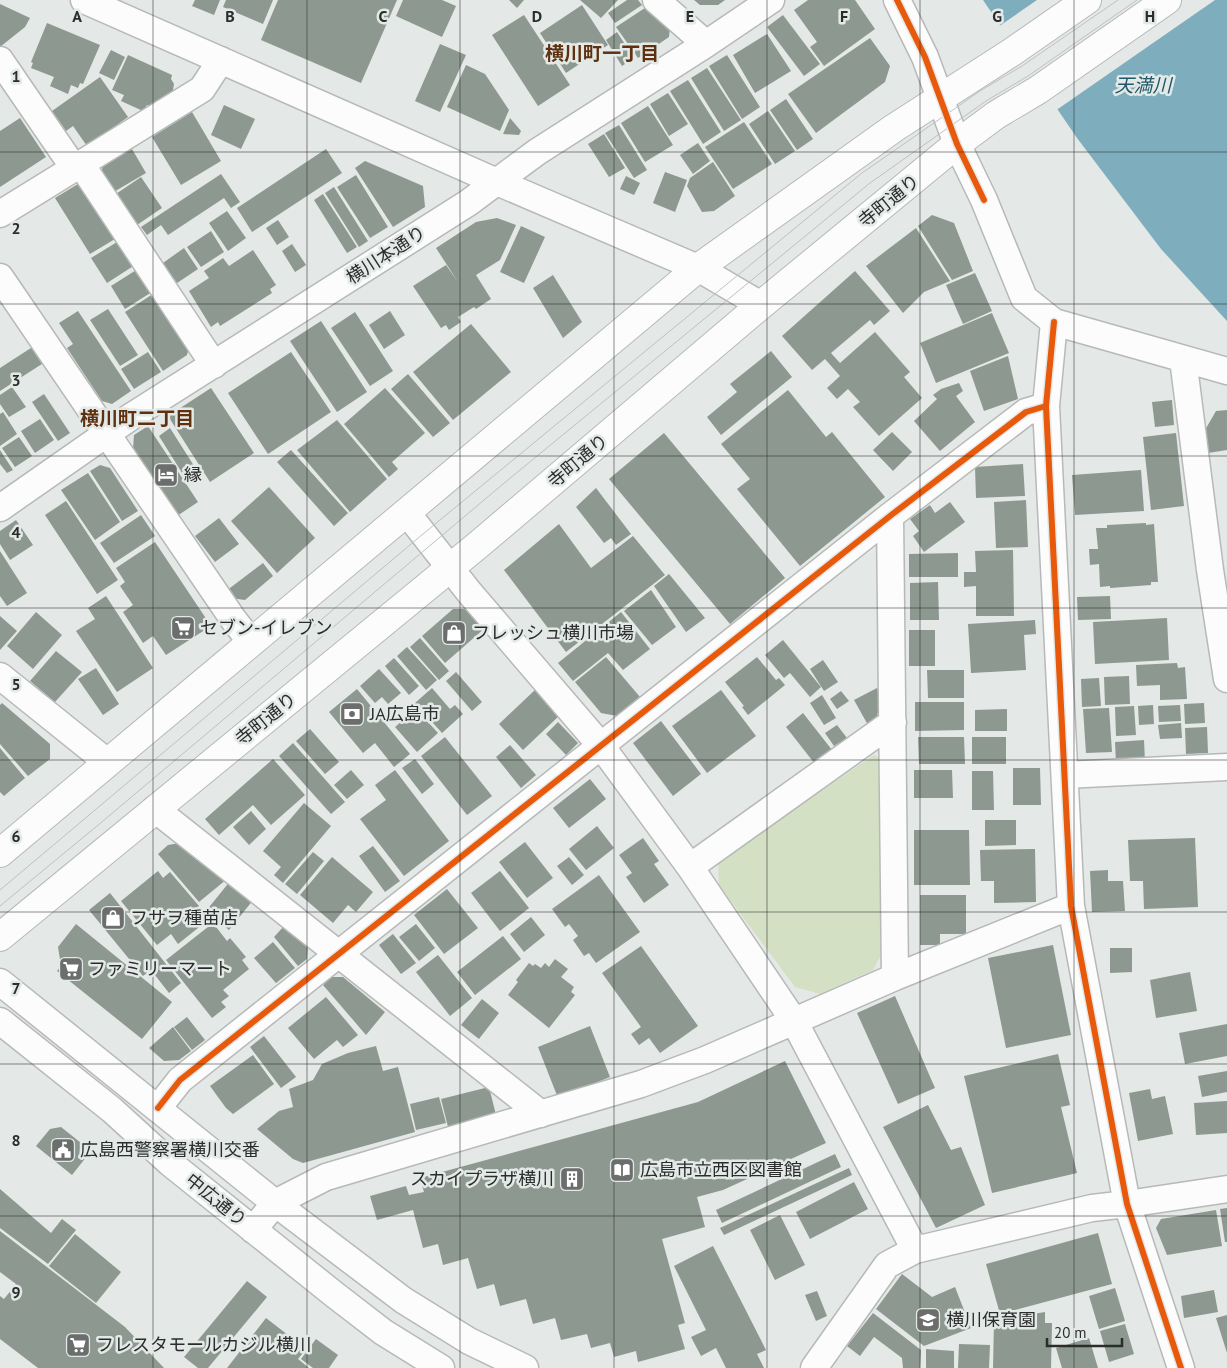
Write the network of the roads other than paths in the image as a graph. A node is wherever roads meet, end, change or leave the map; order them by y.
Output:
1 (84, 0) edge
2 (656, 0) edge
3 (771, 0) edge
4 (897, 0) edge
5 (1087, 0) edge
6 (1167, 0) edge
7 (706, 44) junction
8 (0, 60) edge
9 (221, 60) junction
10 (941, 98) junction
11 (957, 144) junction
12 (78, 166) junction
13 (497, 182) junction
14 (0, 214) edge
15 (698, 268) junction
16 (0, 277) edge
17 (761, 304) junction
18 (1054, 322) junction
19 (1183, 359) junction
20 (214, 365) junction
21 (1227, 371) edge
22 (1046, 406) junction
23 (106, 434) junction
24 (0, 508) edge
25 (407, 513) junction
26 (890, 516) junction
27 (449, 569) junction
28 (251, 642) junction
29 (0, 676) edge
30 (1227, 679) edge
31 (893, 722) junction
32 (602, 747) junction
33 (107, 762) junction
34 (1227, 767) edge
35 (1065, 775) junction
36 (155, 809) junction
37 (0, 853) edge
38 (690, 867) junction
39 (1071, 906) junction
40 (0, 937) edge
41 (340, 954) junction
42 (895, 977) junction
43 (0, 982) edge
44 (0, 1021) edge
45 (794, 1021) junction
46 (158, 1108) junction
47 (542, 1114) junction
48 (1227, 1189) edge
49 (275, 1203) junction
50 (1127, 1204) junction
51 (253, 1230) junction
52 (915, 1250) junction
53 (436, 1367) edge
54 (525, 1368) edge
55 (814, 1368) edge
56 (1181, 1368) edge

1 - 9 street
2 - 7 street
3 - 7 street, 横川本通り
4 - 10 street
5 - 10 highway
6 - 11 highway, 寺町通り
7 - 13 street, 横川本通り
8 - 12 street
9 - 12 street
9 - 13 street
10 - 11 street
10 - 15 highway
11 - 17 highway, 寺町通り
11 - 18 street
12 - 14 street
12 - 20 street
13 - 15 street
13 - 20 street, 横川本通り
15 - 17 street
15 - 25 highway
16 - 23 street
17 - 27 highway, 寺町通り
18 - 19 street
18 - 22 street
19 - 21 street
19 - 30 street
20 - 23 street, 横川本通り
22 - 26 street
22 - 35 street
23 - 24 street, 横川本通り
23 - 28 street
25 - 27 street
25 - 28 highway
26 - 31 street
26 - 32 street
27 - 32 street
27 - 36 highway, 寺町通り
28 - 33 highway
29 - 33 street
31 - 38 street
31 - 42 street
32 - 38 street
32 - 41 street
33 - 37 highway
34 - 35 street
35 - 39 street
36 - 40 highway, 寺町通り
36 - 41 street
38 - 45 street
39 - 42 street
39 - 50 street
41 - 46 street
41 - 47 street
42 - 45 street
43 - 46 street
44 - 51 street, 中広通り
45 - 47 street
45 - 52 street
46 - 49 street
47 - 49 street
48 - 50 street
49 - 51 street
49 - 54 street
50 - 52 street
50 - 56 street
51 - 53 street, 中広通り
52 - 55 street

